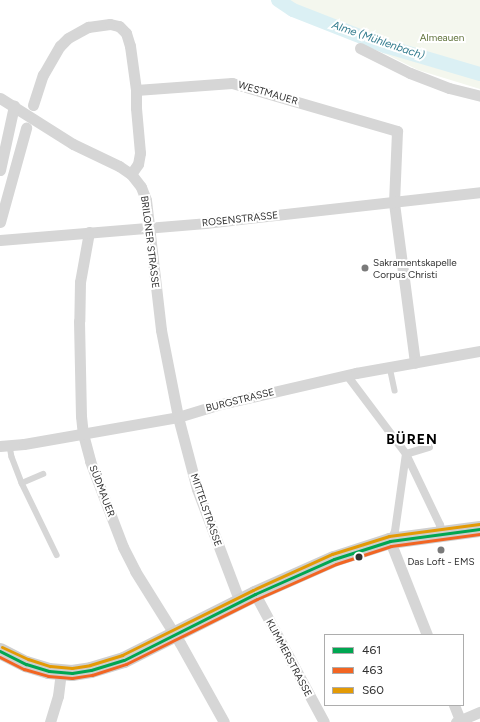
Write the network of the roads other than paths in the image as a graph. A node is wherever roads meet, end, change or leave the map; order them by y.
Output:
1 (360, 48) dead end
2 (136, 90) junction
3 (480, 96) edge
4 (0, 98) edge
5 (33, 105) dead end
6 (14, 106) junction
7 (26, 128) dead end
8 (0, 170) edge
9 (130, 174) junction
10 (480, 192) edge
11 (394, 203) junction
12 (0, 222) edge
13 (148, 228) junction
14 (89, 232) junction
15 (0, 240) edge
16 (480, 351) edge
17 (415, 363) junction
18 (390, 367) junction
19 (348, 375) junction
20 (395, 390) dead end
21 (178, 417) junction
22 (83, 434) junction
23 (5, 446) edge
24 (429, 447) dead end
25 (406, 454) junction
26 (43, 474) dead end
27 (22, 483) junction
28 (480, 529) edge
29 (441, 533) junction
30 (390, 541) junction
31 (57, 556) dead end
32 (255, 594) junction
33 (240, 602) junction
34 (427, 634) edge
35 (174, 635) junction
36 (0, 651) edge
37 (61, 672) junction
38 (454, 706) edge
39 (480, 712) edge
40 (458, 721) edge
41 (50, 722) edge
42 (224, 722) edge
43 (324, 722) edge

1 - 3 street
2 - 5 street
2 - 9 street
2 - 11 street, WESTMAUER
4 - 6 street, BRILONER STRASSE
6 - 8 street
6 - 9 street, BRILONER STRASSE
7 - 12 street
9 - 13 street, BRILONER STRASSE
10 - 11 street, ROSENSTRASSE
11 - 13 street, ROSENSTRASSE
11 - 17 street
13 - 14 street, ROSENSTRASSE
13 - 21 street, BRILONER STRASSE
14 - 15 street, ROSENSTRASSE
14 - 22 street, SÜDMAUER
16 - 17 street, BURGSTRASSE
17 - 18 street, BURGSTRASSE
18 - 19 street, BURGSTRASSE
18 - 20 lane
19 - 21 street, BURGSTRASSE
19 - 25 street
21 - 22 street, BURGSTRASSE
21 - 33 street, MITTELSTRASSE
22 - 23 street, BURGSTRASSE
22 - 35 street, SÜDMAUER
23 - 27 lane
24 - 25 street
25 - 29 street
25 - 30 street
26 - 27 lane
27 - 31 lane
28 - 29 main road
29 - 30 main road
30 - 32 main road
30 - 34 street
32 - 33 main road
32 - 43 street, KLIMMERSTRASSE
33 - 35 main road
35 - 37 main road
35 - 42 street, SÜDMAUER
36 - 37 main road
37 - 41 street
38 - 40 street
39 - 40 street

